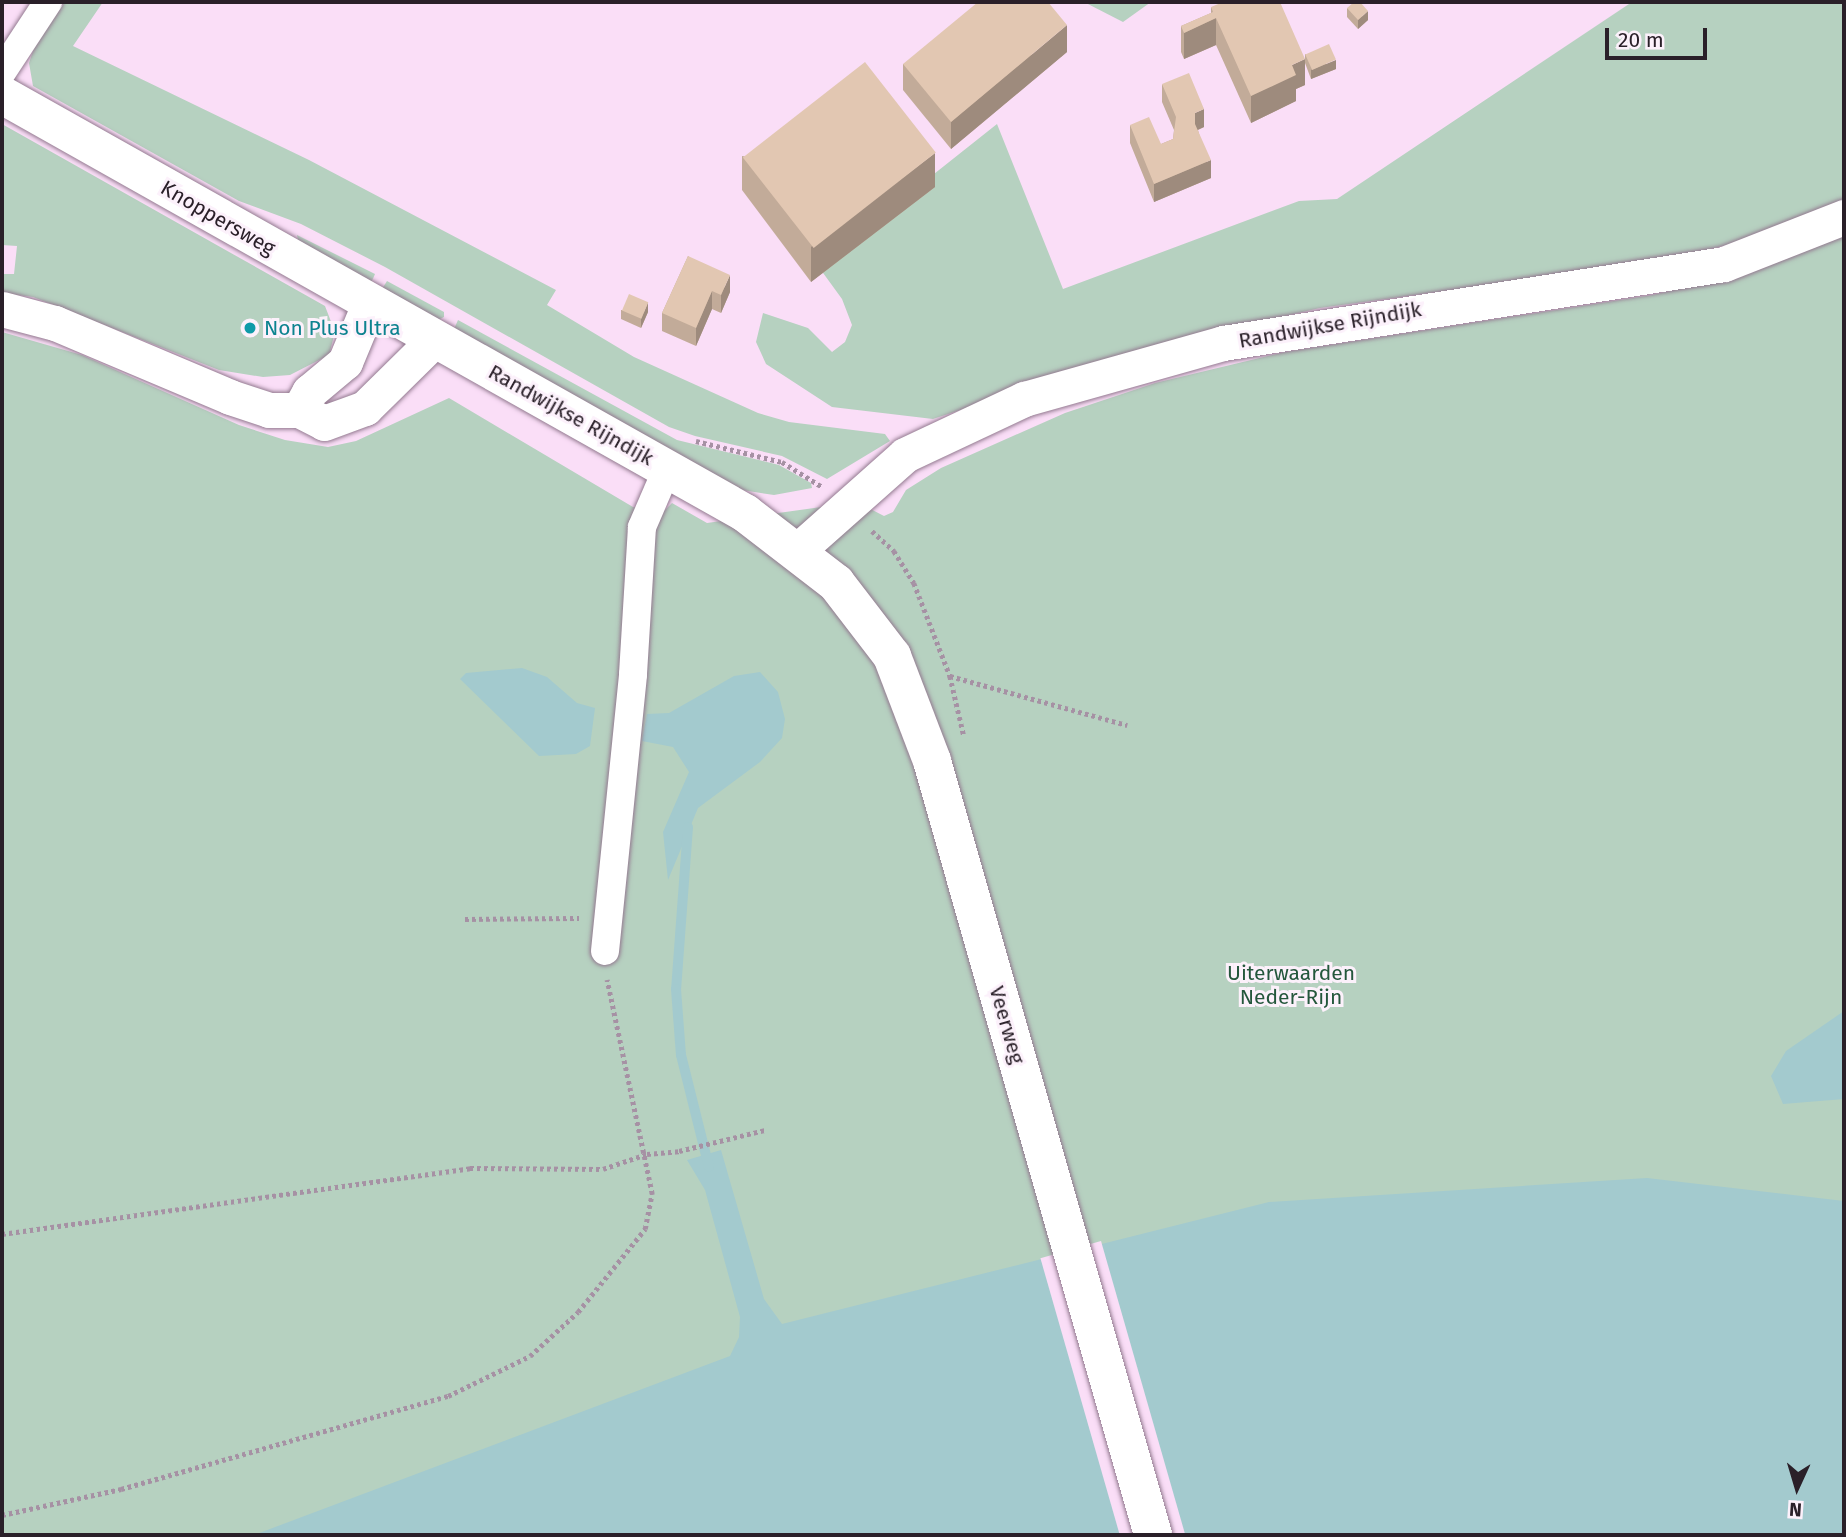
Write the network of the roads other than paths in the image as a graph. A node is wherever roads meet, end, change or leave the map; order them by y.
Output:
1 (48, 2) edge
2 (2, 72) edge
3 (2, 95) edge
4 (1844, 217) edge
5 (370, 302) junction
6 (2, 309) edge
7 (435, 339) junction
8 (299, 410) junction
9 (678, 454) junction
10 (797, 551) junction
11 (605, 951) road end
12 (1153, 1535) edge

1 - 2 street
3 - 5 main road, Knoppersweg
4 - 10 street, Randwijkse Rijndijk
5 - 7 main road, Knoppersweg
5 - 8 street
6 - 8 street
7 - 8 street
7 - 9 main road, Randwijkse Rijndijk
9 - 10 main road, Randwijkse Rijndijk
9 - 11 street
10 - 12 main road, Veerweg

